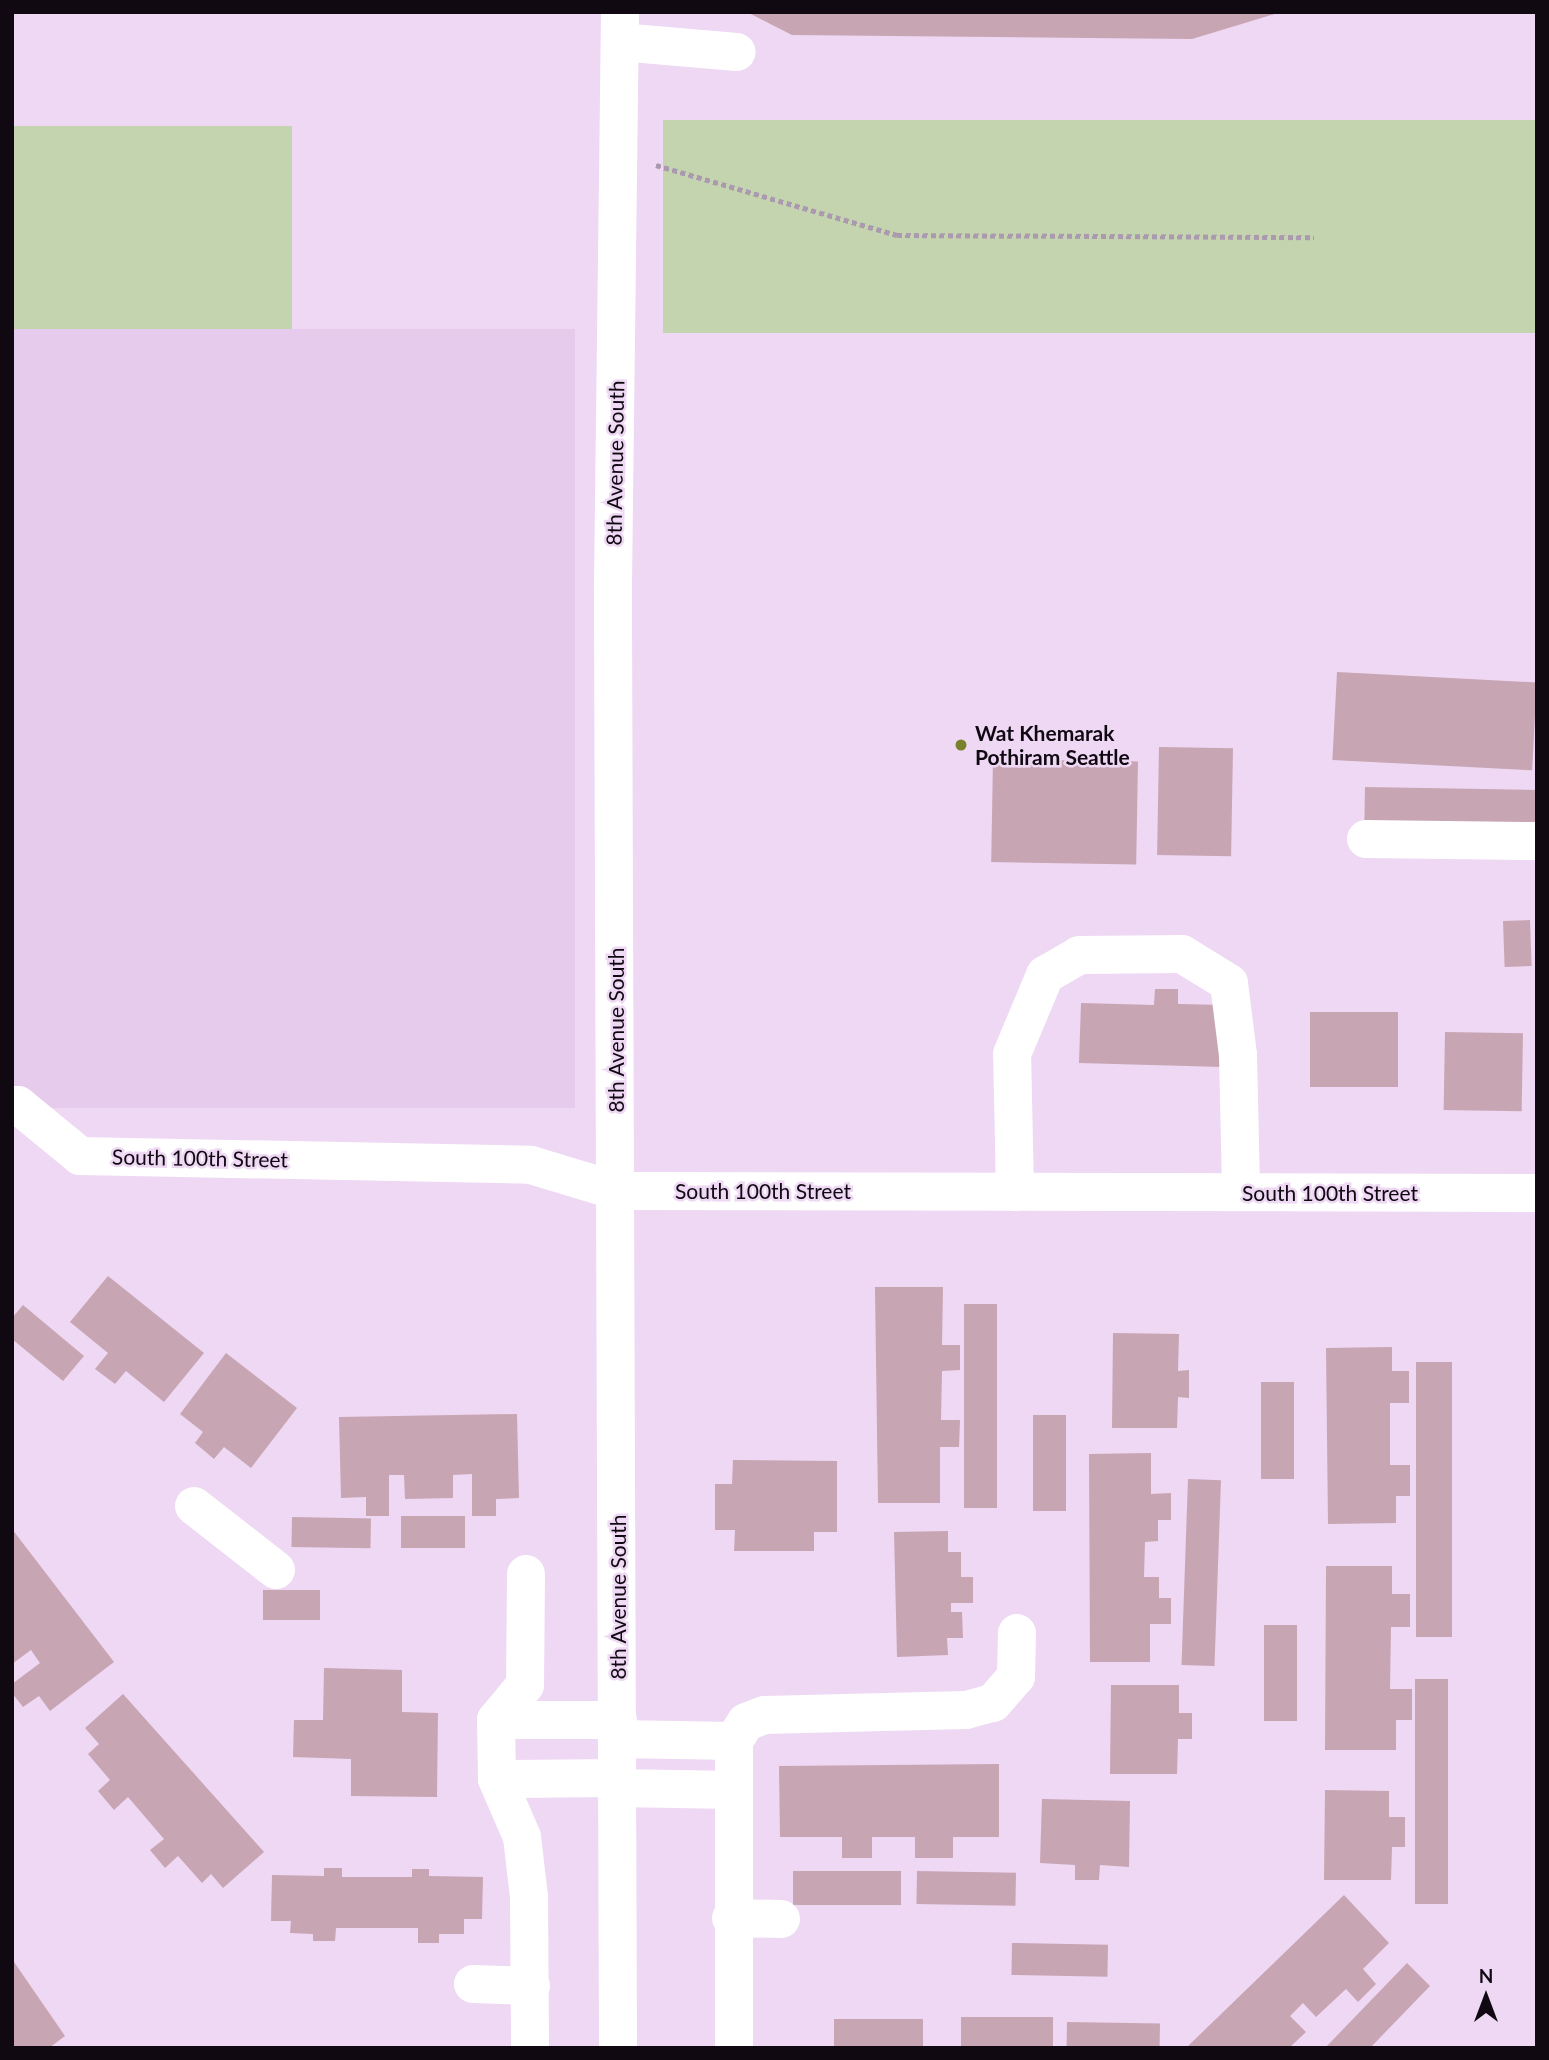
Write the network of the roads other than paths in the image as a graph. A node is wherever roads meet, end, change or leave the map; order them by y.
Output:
1 (620, 27) edge
2 (737, 52) dead end
3 (1366, 839) dead end
4 (1537, 841) edge
5 (12, 1105) edge
6 (617, 1191) junction
7 (1015, 1192) junction
8 (1241, 1192) junction
9 (1537, 1193) edge
10 (194, 1506) dead end
11 (276, 1570) dead end
12 (526, 1574) dead end
13 (1017, 1633) dead end
14 (496, 1720) junction
15 (618, 1730) junction
16 (734, 1741) junction
17 (497, 1779) junction
18 (618, 1783) junction
19 (733, 1790) junction
20 (732, 1918) junction
21 (781, 1919) dead end
22 (473, 1984) dead end
23 (531, 1986) junction
24 (530, 2048) edge
25 (618, 2048) edge
26 (734, 2048) edge

1 - 2 street
1 - 6 street, 8th Avenue South
3 - 4 street
5 - 6 street, South 100th Street
6 - 7 street, South 100th Street
6 - 15 street, 8th Avenue South
7 - 8 street, South 100th Street
7 - 8 street
8 - 9 street, South 100th Street
10 - 11 street
12 - 14 street
13 - 16 street
14 - 15 street
14 - 17 street
15 - 16 street
15 - 18 street, 8th Avenue South
16 - 19 street
17 - 18 street
17 - 23 street
18 - 19 street
18 - 25 street, 8th Avenue South
19 - 20 street
20 - 21 street
20 - 26 street
22 - 23 street
23 - 24 street

